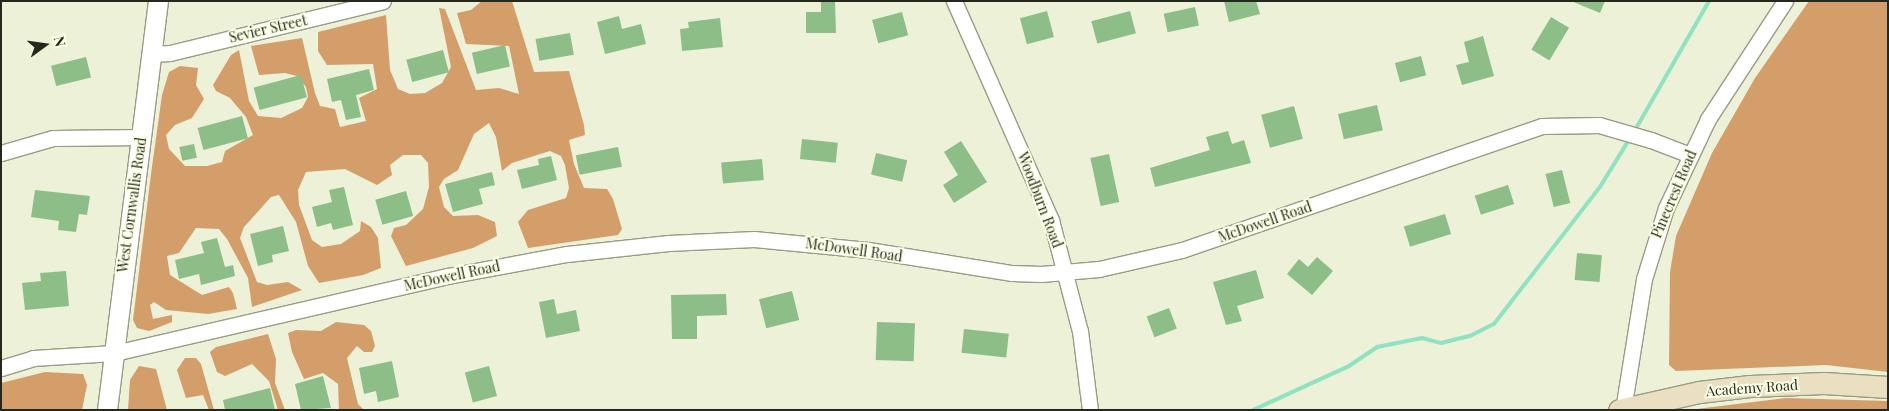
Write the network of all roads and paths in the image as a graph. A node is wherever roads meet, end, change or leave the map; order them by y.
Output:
1 (158, 1) edge
2 (382, 1) edge
3 (954, 1) edge
4 (1785, 1) edge
5 (152, 54) junction
6 (141, 137) junction
7 (1, 153) edge
8 (1690, 155) junction
9 (1066, 273) junction
10 (114, 353) junction
11 (1, 368) edge
12 (1888, 387) edge
13 (1622, 409) edge
14 (107, 410) edge
15 (1090, 410) edge

1 - 5 street, West Cornwallis Road
2 - 5 street, Sevier Street
3 - 9 street, Woodburn Road
4 - 8 street, Pinecrest Road
5 - 6 street, West Cornwallis Road
6 - 7 street
6 - 10 street, West Cornwallis Road
8 - 9 street, McDowell Road
8 - 13 street, Pinecrest Road
9 - 10 street, McDowell Road
9 - 15 street, Woodburn Road
10 - 11 street, McDowell Road
10 - 14 street, West Cornwallis Road
12 - 13 main road, Academy Road

